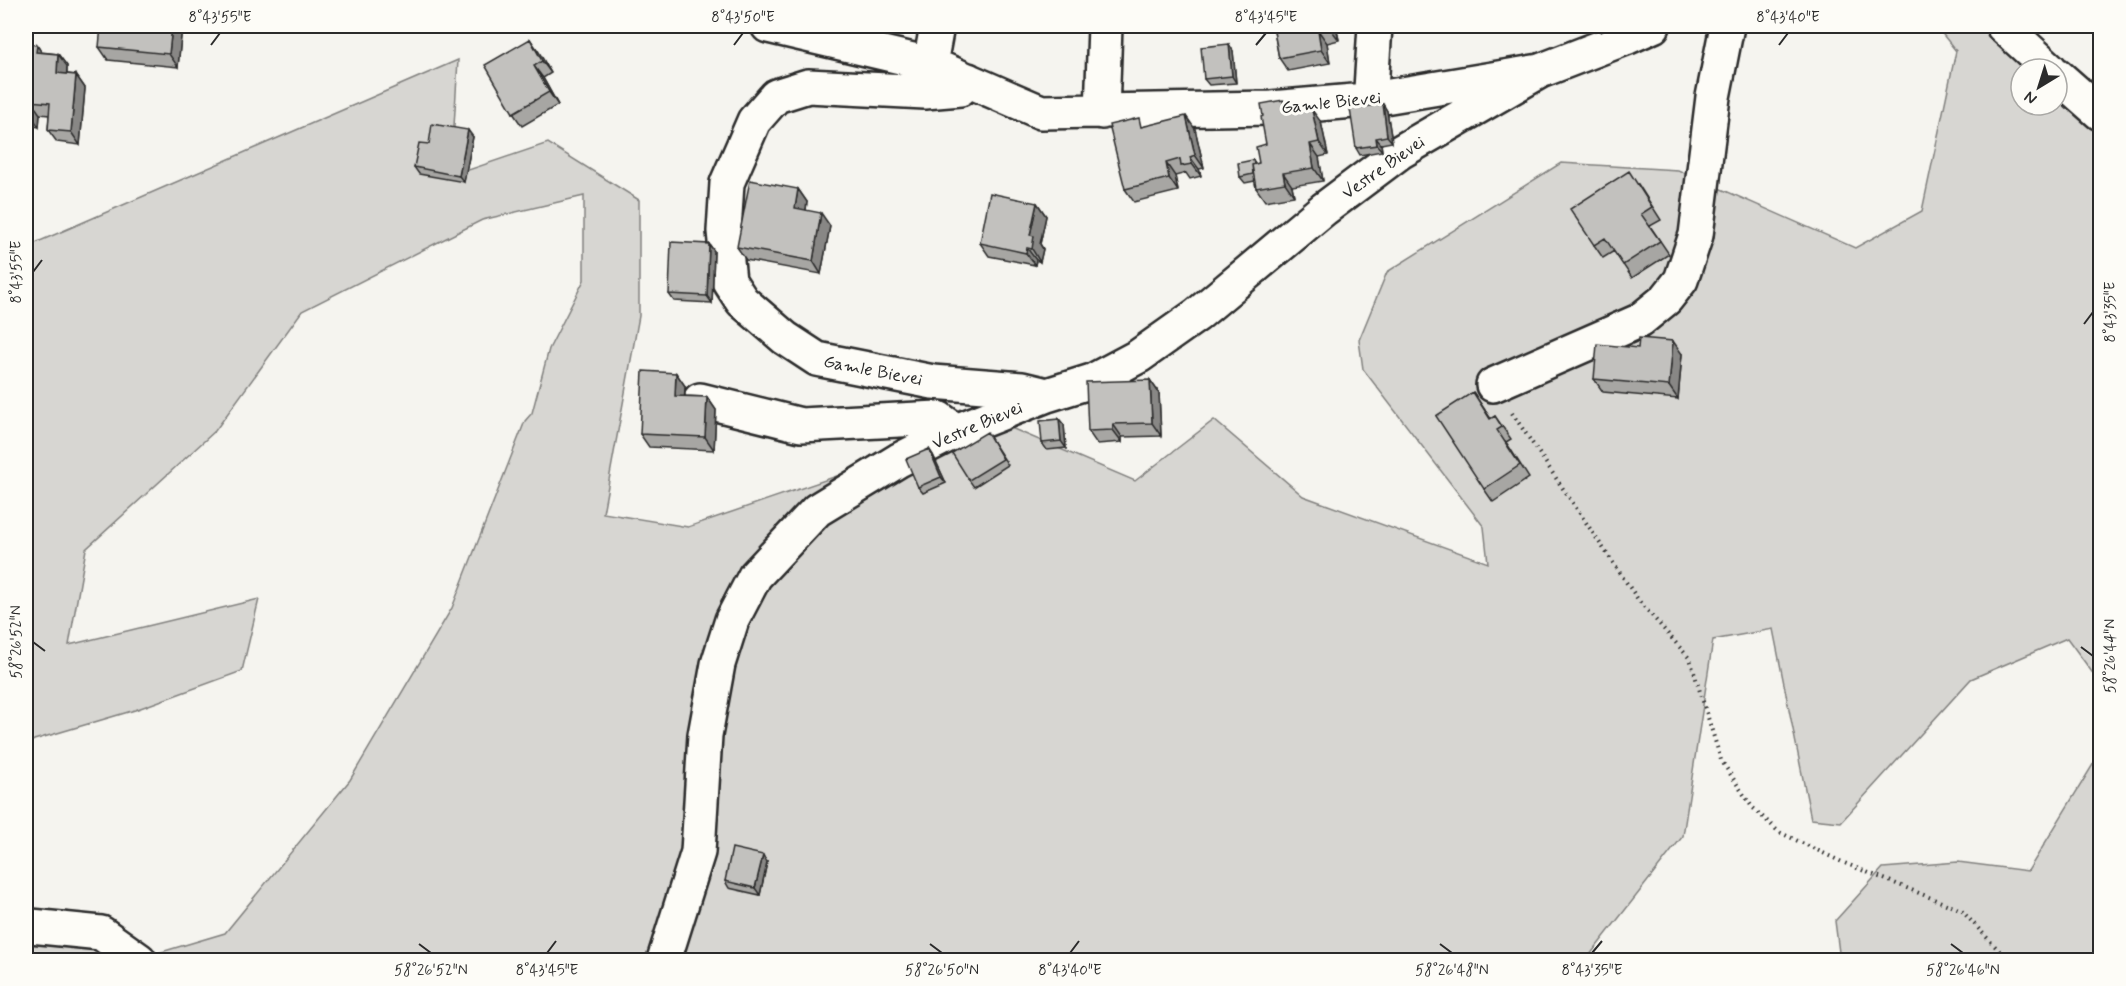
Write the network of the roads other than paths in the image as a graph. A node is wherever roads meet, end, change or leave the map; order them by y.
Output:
1 (768, 26) edge
2 (937, 26) edge
3 (1105, 26) edge
4 (1375, 26) edge
5 (1653, 26) edge
6 (1727, 26) edge
7 (2003, 26) edge
8 (2037, 57) edge
9 (930, 64) junction
10 (1540, 71) junction
11 (968, 80) junction
12 (2069, 86) edge
13 (1366, 100) junction
14 (1102, 112) junction
15 (2100, 113) edge
16 (1493, 385) road end
17 (1047, 395) junction
18 (700, 400) edge
19 (956, 431) junction
20 (26, 928) edge
21 (139, 960) edge
22 (664, 960) edge

1 - 9 street, Gamle Bievei
2 - 9 street
3 - 14 street
4 - 13 street
5 - 10 street, Gamle Bievei
6 - 16 street
7 - 8 street
9 - 11 street, Gamle Bievei
10 - 13 street, Gamle Bievei
10 - 17 street, Vestre Bievei
11 - 14 street, Gamle Bievei
11 - 17 street, Gamle Bievei
12 - 15 street
13 - 14 street, Gamle Bievei
17 - 19 street, Vestre Bievei
18 - 19 street
19 - 22 street, Vestre Bievei
20 - 21 street

